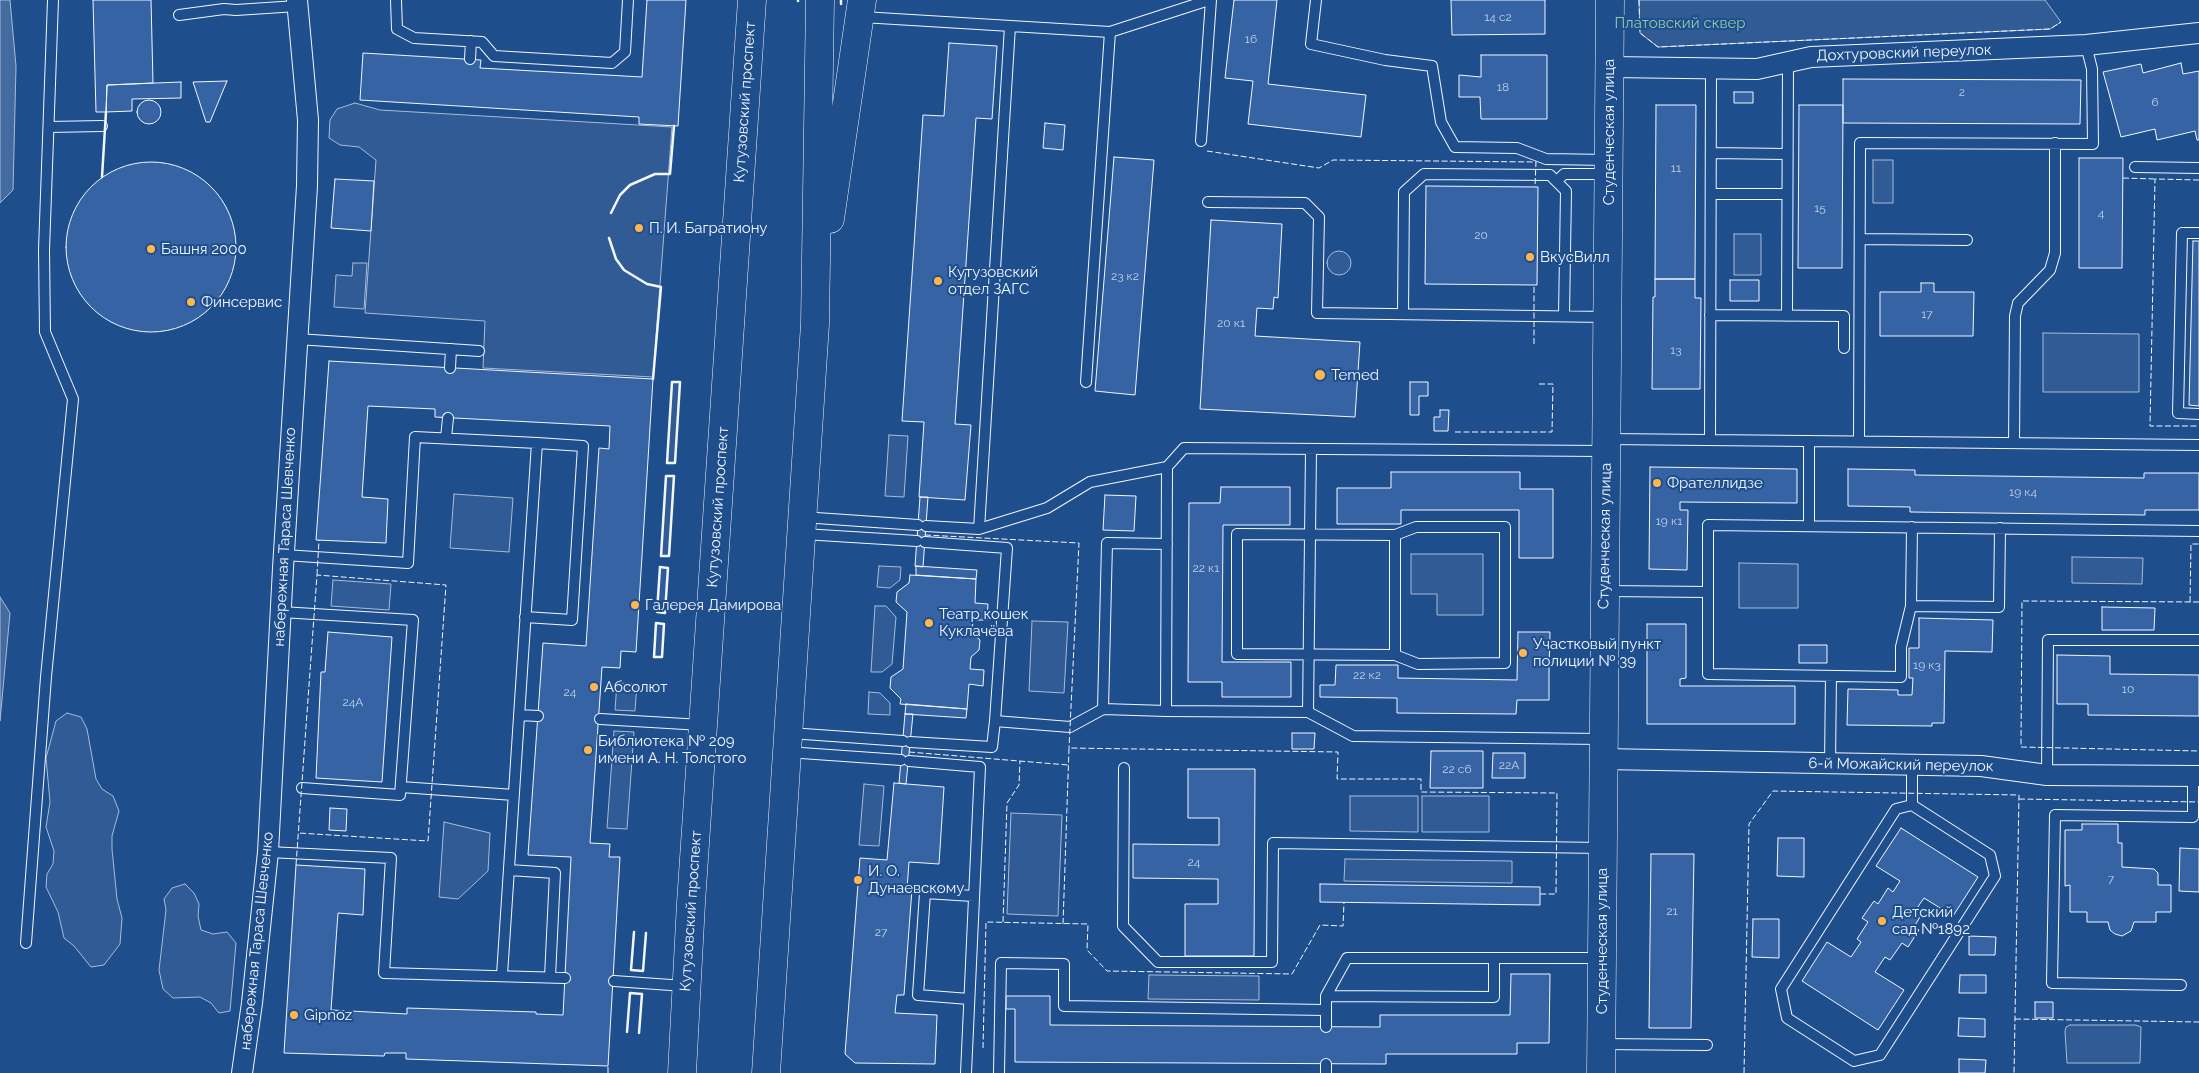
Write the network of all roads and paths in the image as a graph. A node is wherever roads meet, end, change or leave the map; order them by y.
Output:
1 (53, 0) edge
2 (396, 0) edge
3 (628, 0) edge
4 (752, 0) edge
5 (820, 0) edge
6 (1210, 0) edge
7 (1316, 0) edge
8 (1610, 0) edge
9 (297, 3) edge
10 (861, 8) edge
11 (178, 15) dead end
12 (1010, 26) junction
13 (1110, 32) junction
14 (2199, 36) edge
15 (471, 41) junction
16 (2086, 45) junction
17 (470, 59) dead end
18 (1788, 61) junction
19 (1610, 67) junction
20 (1711, 69) junction
21 (102, 126) dead end
22 (49, 127) junction
23 (1201, 141) dead end
24 (2055, 143) junction
25 (1710, 153) junction
26 (1787, 154) junction
27 (2134, 166) dead end
28 (1609, 167) junction
29 (2199, 168) edge
30 (1556, 181) junction
31 (1711, 194) junction
32 (1787, 194) junction
33 (1208, 202) dead end
34 (2199, 233) edge
35 (1860, 239) junction
36 (1967, 240) dead end
37 (1403, 314) junction
38 (1710, 315) junction
39 (1564, 316) junction
40 (1787, 316) junction
41 (1607, 317) junction
42 (815, 324) junction
43 (296, 339) junction
44 (1844, 348) dead end
45 (451, 349) junction
46 (479, 351) dead end
47 (450, 368) dead end
48 (1086, 382) dead end
49 (2199, 414) edge
50 (448, 418) dead end
51 (446, 438) junction
52 (1710, 440) junction
53 (1809, 441) junction
54 (1859, 442) junction
55 (537, 443) junction
56 (2014, 443) junction
57 (1606, 445) junction
58 (2199, 446) edge
59 (1311, 450) junction
60 (1167, 467) junction
61 (800, 525) junction
62 (1809, 526) junction
63 (1912, 527) junction
64 (2000, 528) junction
65 (979, 529) junction
66 (2199, 531) edge
67 (1310, 535) junction
68 (1395, 535) junction
69 (1167, 544) junction
70 (284, 555) junction
71 (1604, 591) junction
72 (1708, 592) junction
73 (1911, 606) junction
74 (281, 612) junction
75 (525, 617) junction
76 (2199, 640) edge
77 (1309, 654) junction
78 (1395, 655) junction
79 (1831, 676) junction
80 (1103, 709) junction
81 (1166, 711) junction
82 (1308, 712) junction
83 (519, 715) junction
84 (538, 716) dead end
85 (600, 719) dead end
86 (994, 721) junction
87 (703, 725) junction
88 (786, 743) junction
89 (1603, 749) junction
90 (1830, 764) junction
91 (1912, 765) junction
92 (1124, 768) dead end
93 (2047, 775) junction
94 (2196, 781) edge
95 (401, 787) junction
96 (302, 788) dead end
97 (514, 795) junction
98 (1912, 804) junction
99 (1602, 848) junction
100 (268, 852) junction
101 (509, 870) junction
102 (973, 896) junction
103 (26, 943) dead end
104 (1602, 958) junction
105 (1494, 959) junction
106 (502, 975) junction
107 (550, 978) junction
108 (565, 978) dead end
109 (614, 981) dead end
110 (2181, 985) dead end
111 (686, 986) junction
112 (1326, 996) junction
113 (969, 999) junction
114 (1326, 1010) junction
115 (1326, 1026) dead end
116 (1601, 1044) junction
117 (1707, 1045) dead end
118 (242, 1073) edge
119 (682, 1073) edge
120 (766, 1073) edge
121 (966, 1073) edge
122 (999, 1073) edge
123 (1601, 1073) edge

1 - 22 lane
2 - 15 lane
3 - 15 lane
4 - 87 main road, Кутузовский проспект
5 - 42 main road
6 - 13 lane
6 - 23 lane
7 - 28 lane
8 - 19 main road, Студенческая улица
9 - 11 lane
9 - 43 street, набережная Тараса Шевченко
10 - 12 lane
10 - 42 main road
12 - 13 lane
12 - 65 lane
13 - 48 lane
14 - 16 street, Дохтуровский переулок
15 - 17 lane
16 - 18 street, Дохтуровский переулок
16 - 24 lane
18 - 20 street, Дохтуровский переулок
18 - 26 lane
19 - 20 street, Дохтуровский переулок
19 - 28 main road, Студенческая улица
20 - 25 lane
21 - 22 lane
22 - 103 lane
24 - 35 lane
24 - 56 lane
25 - 26 lane
25 - 31 lane
26 - 32 lane
27 - 29 lane
28 - 30 lane
28 - 41 main road, Студенческая улица
30 - 37 lane
30 - 39 lane
31 - 32 lane
31 - 38 lane
32 - 40 lane
33 - 37 lane
34 - 49 lane
35 - 36 lane
35 - 54 lane
37 - 39 lane
38 - 40 lane
38 - 52 lane
39 - 41 lane
40 - 44 lane
41 - 57 main road, Студенческая улица
42 - 61 main road
43 - 45 lane
43 - 70 street, набережная Тараса Шевченко
45 - 46 lane
45 - 47 lane
50 - 51 lane
51 - 55 lane
51 - 70 lane
52 - 53 lane
52 - 57 lane
53 - 54 lane
53 - 62 lane
54 - 56 lane
55 - 75 lane
55 - 75 lane
56 - 58 lane
57 - 59 lane
57 - 71 main road, Студенческая улица
59 - 60 lane
59 - 67 lane
60 - 65 lane
60 - 69 lane
61 - 65 lane
61 - 86 lane
61 - 88 main road
62 - 63 lane
62 - 72 lane
63 - 64 lane
63 - 73 lane
64 - 66 lane
64 - 73 lane
67 - 68 lane
67 - 77 lane
67 - 77 lane
68 - 78 lane
68 - 78 lane
69 - 80 lane
69 - 81 lane
70 - 74 street, набережная Тараса Шевченко
71 - 72 lane
71 - 89 main road, Студенческая улица
72 - 79 lane
73 - 79 lane
74 - 95 lane
74 - 100 street, набережная Тараса Шевченко
75 - 83 lane
76 - 93 lane
77 - 78 lane
77 - 82 lane
79 - 90 lane
80 - 81 lane
80 - 86 lane
81 - 82 lane
82 - 89 lane
83 - 84 lane
83 - 97 lane
85 - 87 lane
86 - 88 lane
87 - 111 main road, Кутузовский проспект
88 - 102 lane
88 - 120 main road
89 - 90 street, 6-й Можайский переулок
89 - 99 main road, Студенческая улица
90 - 91 street, 6-й Можайский переулок
91 - 93 street, 6-й Можайский переулок
91 - 98 lane
92 - 99 lane
93 - 94 street, 6-й Можайский переулок
94 - 110 lane
95 - 96 lane
95 - 97 lane
97 - 101 lane
98 - 98 lane
99 - 104 main road, Студенческая улица
100 - 106 lane
100 - 118 street, набережная Тараса Шевченко
101 - 106 lane
101 - 107 lane
102 - 113 lane
102 - 113 lane
104 - 105 lane
104 - 116 main road, Студенческая улица
105 - 112 lane
105 - 112 lane
106 - 107 lane
107 - 108 lane
109 - 111 lane
111 - 119 main road, Кутузовский проспект
112 - 114 lane
113 - 121 lane
114 - 115 lane
114 - 122 lane
116 - 117 lane
116 - 123 main road, Студенческая улица

